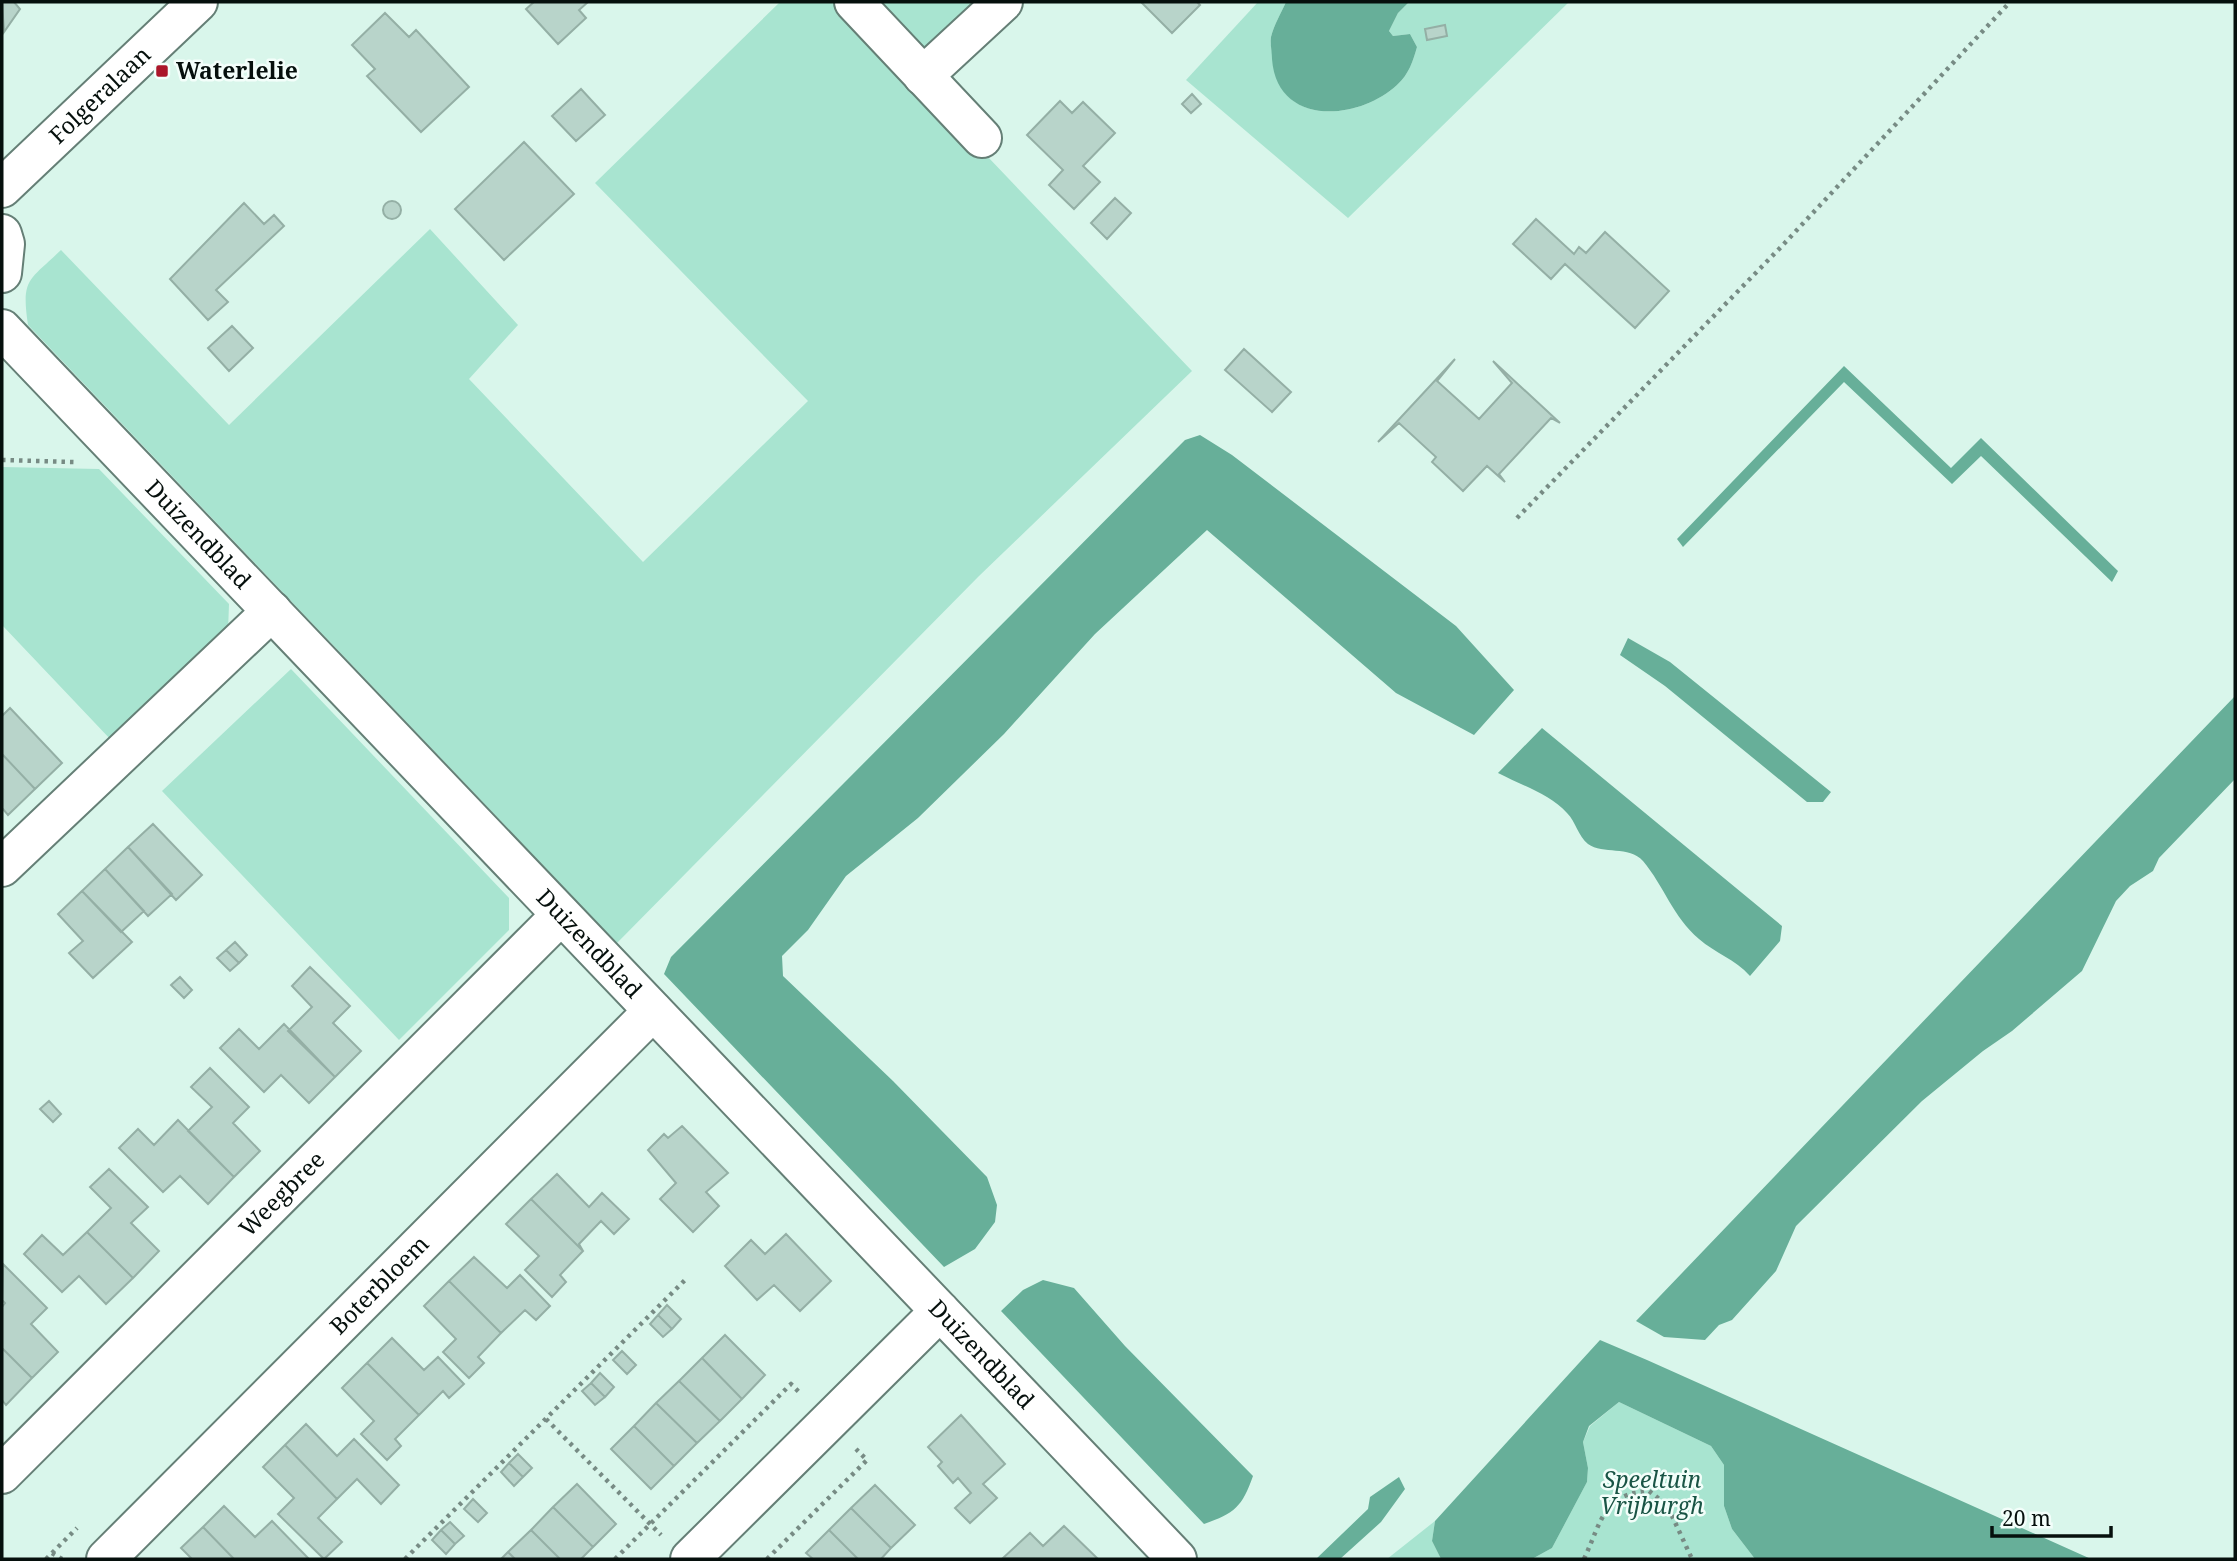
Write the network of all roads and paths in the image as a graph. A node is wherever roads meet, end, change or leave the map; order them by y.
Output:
1 (198, 2) edge
2 (854, 2) edge
3 (1003, 2) edge
4 (2010, 2) edge
5 (923, 76) junction
6 (982, 138) dead end
7 (2, 188) edge
8 (2, 234) edge
9 (2, 273) edge
10 (2, 329) edge
11 (121, 453) junction
12 (2, 460) edge
13 (1517, 518) dead end
14 (272, 611) junction
15 (2, 867) edge
16 (561, 915) junction
17 (653, 1011) junction
18 (685, 1280) dead end
19 (940, 1311) junction
20 (546, 1419) junction
21 (867, 1460) dead end
22 (2, 1474) edge
23 (650, 1524) dead end
24 (52, 1553) dead end
25 (62, 1559) edge
26 (106, 1559) edge
27 (405, 1559) edge
28 (690, 1559) edge
29 (767, 1559) edge
30 (1177, 1559) edge
31 (1584, 1559) edge
32 (1692, 1559) edge

1 - 7 street, Folgeralaan
2 - 5 street
3 - 5 street
4 - 13 path
5 - 6 street
8 - 9 street
10 - 11 street, Duizendblad
11 - 12 path
11 - 14 street, Duizendblad
14 - 15 street
14 - 16 street, Duizendblad
16 - 17 street, Duizendblad
16 - 22 street, Weegbree
17 - 19 street, Duizendblad
17 - 26 street, Boterbloem
18 - 20 path
19 - 28 street
19 - 30 street, Duizendblad
20 - 23 path
20 - 27 path
21 - 29 path
24 - 25 path
31 - 32 path

